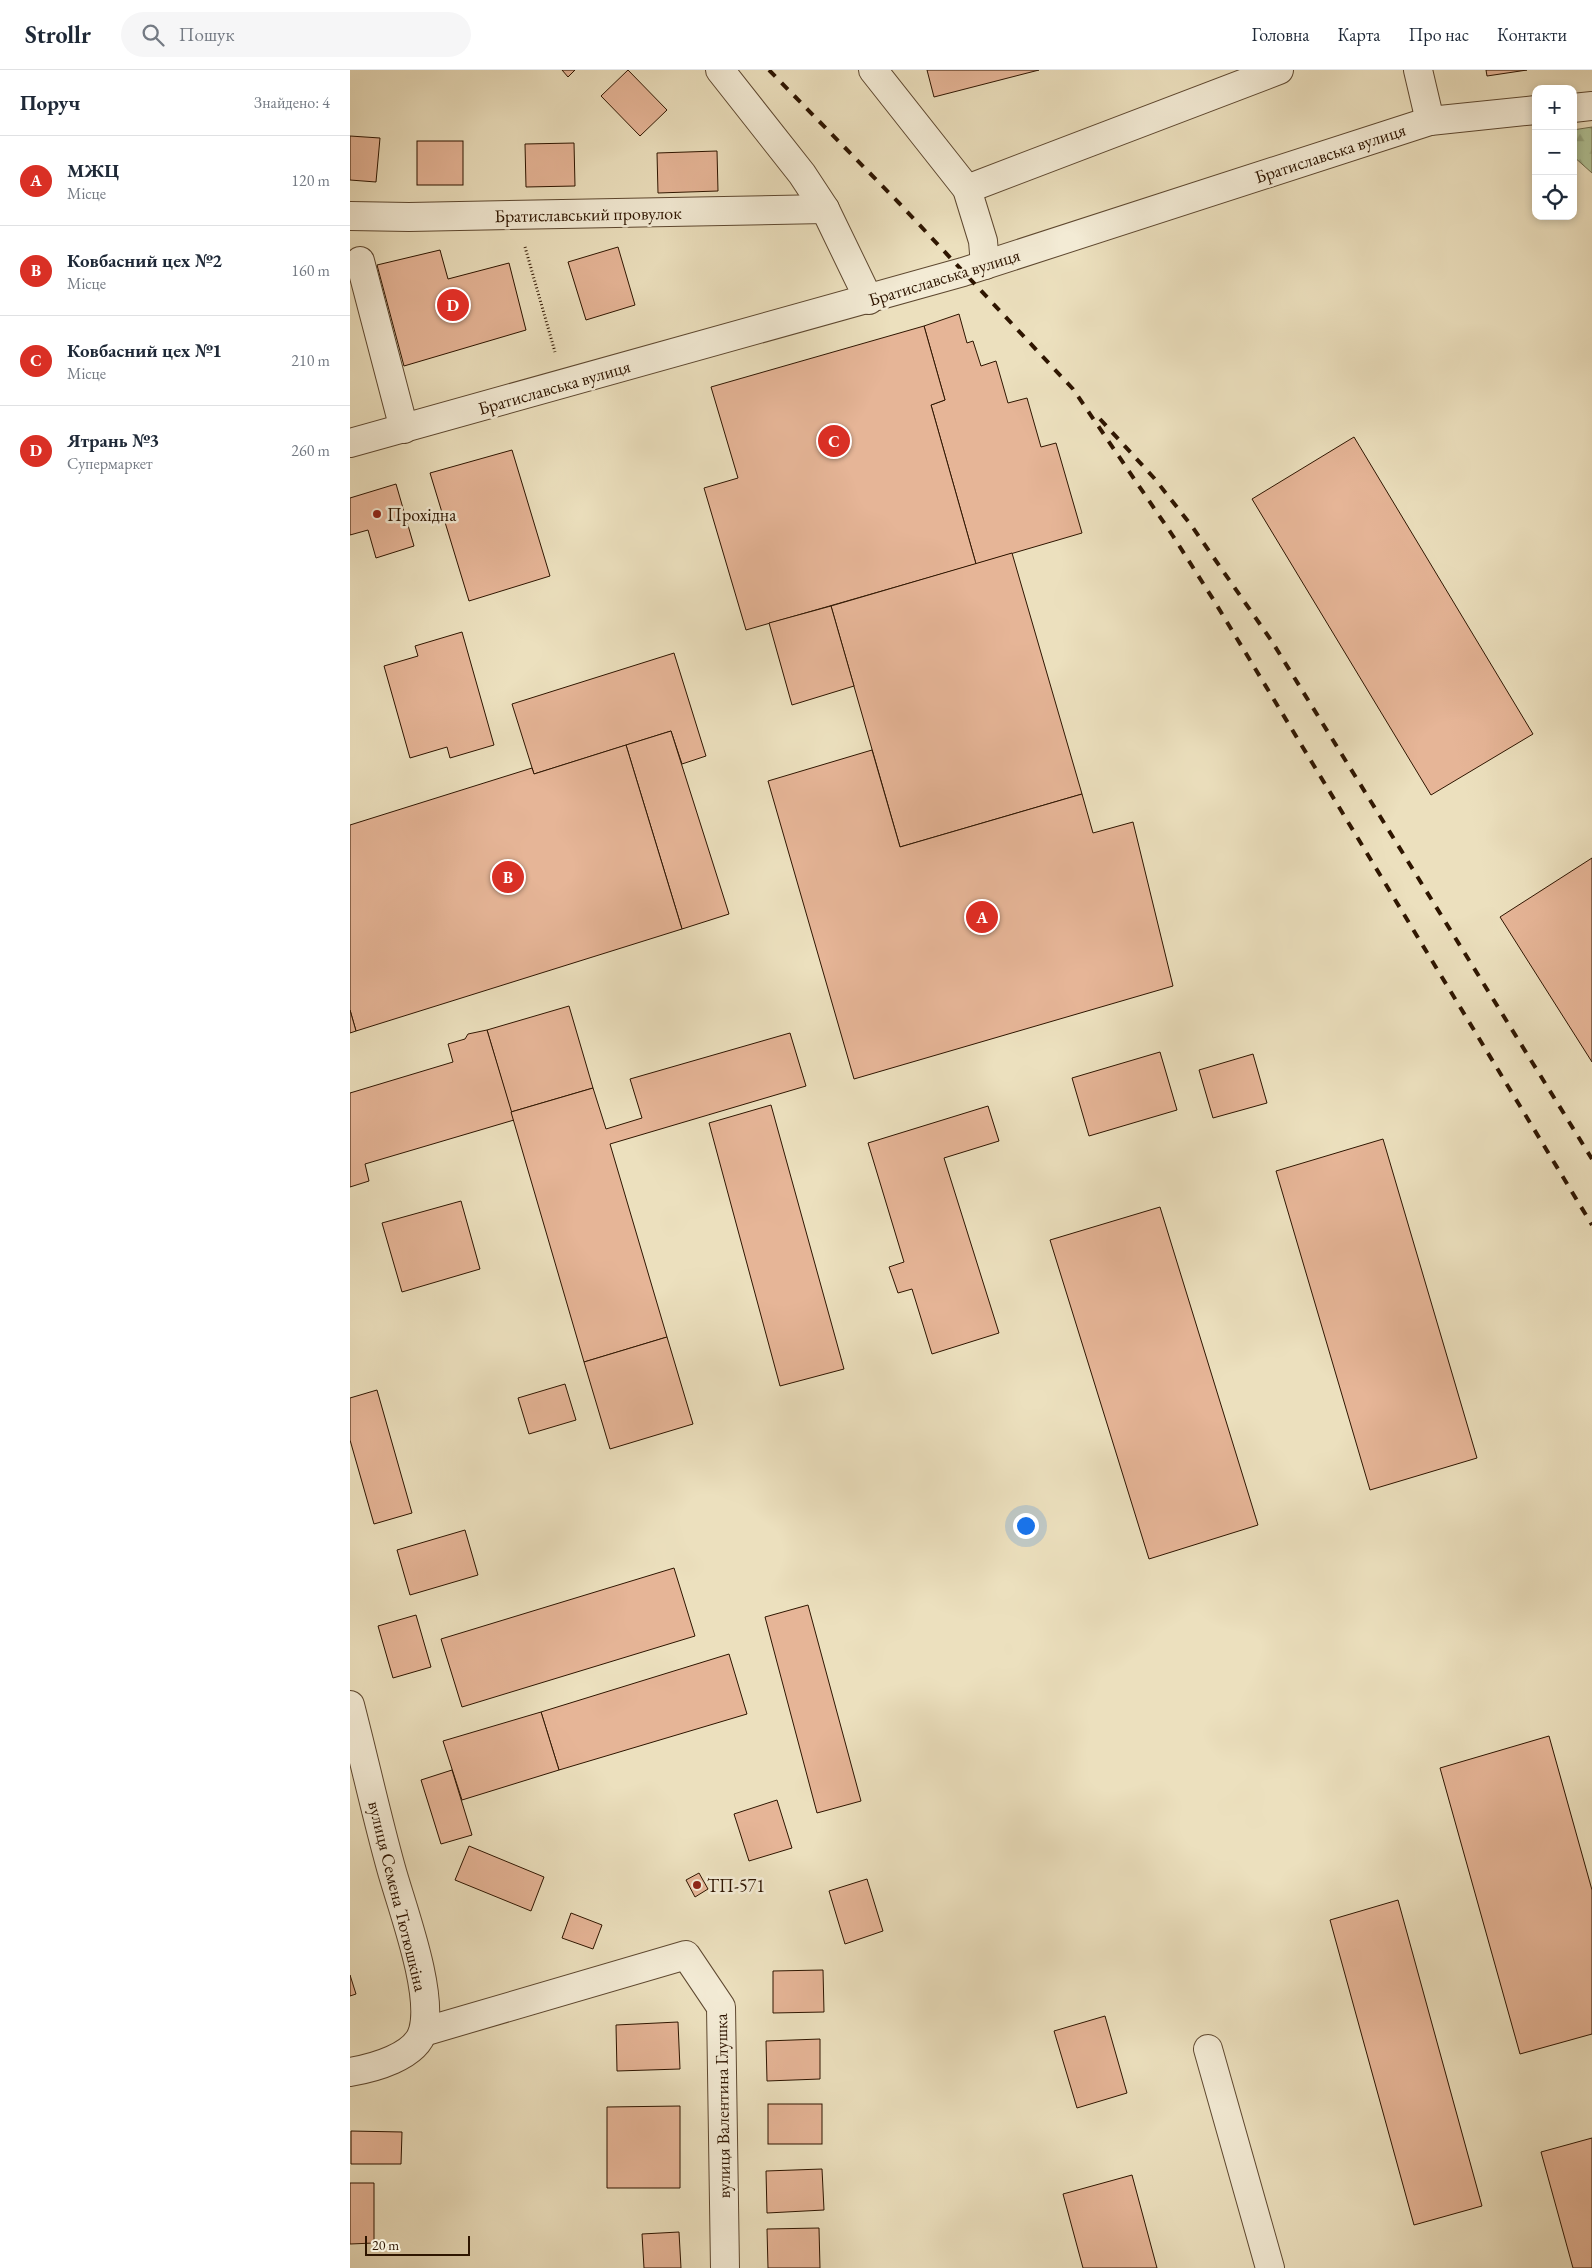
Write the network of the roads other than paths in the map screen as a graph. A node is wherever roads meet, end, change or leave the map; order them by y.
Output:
1 (720, 70) edge
2 (873, 70) edge
3 (1279, 70) edge
4 (1418, 70) edge
5 (1592, 106) edge
6 (1577, 108) edge
7 (1532, 110) edge
8 (1430, 121) junction
9 (967, 189) junction
10 (825, 209) junction
11 (350, 216) edge
12 (360, 261) dead end
13 (985, 265) junction
14 (869, 300) junction
15 (404, 429) junction
16 (350, 442) edge
17 (350, 1705) edge
18 (423, 2032) junction
19 (1208, 2049) dead end
20 (350, 2072) edge
21 (725, 2268) edge
22 (1270, 2268) edge

1 - 10 street
2 - 9 street
3 - 9 street
4 - 8 street
5 - 6 street
7 - 8 street, Братиславська вулиця
8 - 13 street, Братиславська вулиця
9 - 13 street
10 - 11 street, Братиславський провулок
10 - 14 street
12 - 15 street
13 - 14 street, Братиславська вулиця
14 - 15 street, Братиславська вулиця
15 - 16 street, Братиславська вулиця
17 - 18 street, вулиця Семена Тютюшкіна
18 - 20 street
18 - 21 street, вулиця Валентина Глушка
19 - 22 street

